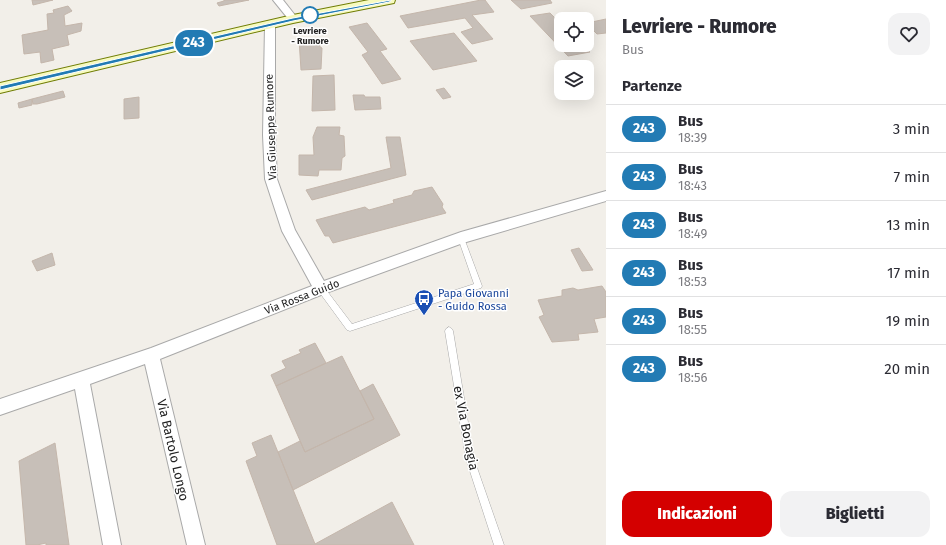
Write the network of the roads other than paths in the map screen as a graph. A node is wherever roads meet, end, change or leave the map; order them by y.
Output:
1 (278, 0) edge
2 (389, 0) edge
3 (293, 19) junction
4 (270, 25) junction
5 (0, 88) edge
6 (606, 196) edge
7 (461, 238) junction
8 (321, 290) junction
9 (449, 331) dead end
10 (151, 356) junction
11 (81, 379) junction
12 (0, 407) edge
13 (112, 545) edge
14 (196, 545) edge
15 (499, 545) edge

1 - 3 street
2 - 3 street
3 - 4 street
4 - 5 street
4 - 8 street, Via Giuseppe Rumore
6 - 7 street, Via Rossa Guido
7 - 8 street, Via Rossa Guido
7 - 8 lane
8 - 10 street, Via Rossa Guido
9 - 15 lane, ex Via Bonagia
10 - 11 street, Via Rossa Guido
10 - 14 street, Via Bartolo Longo
11 - 12 street, Via Rossa Guido
11 - 13 street

